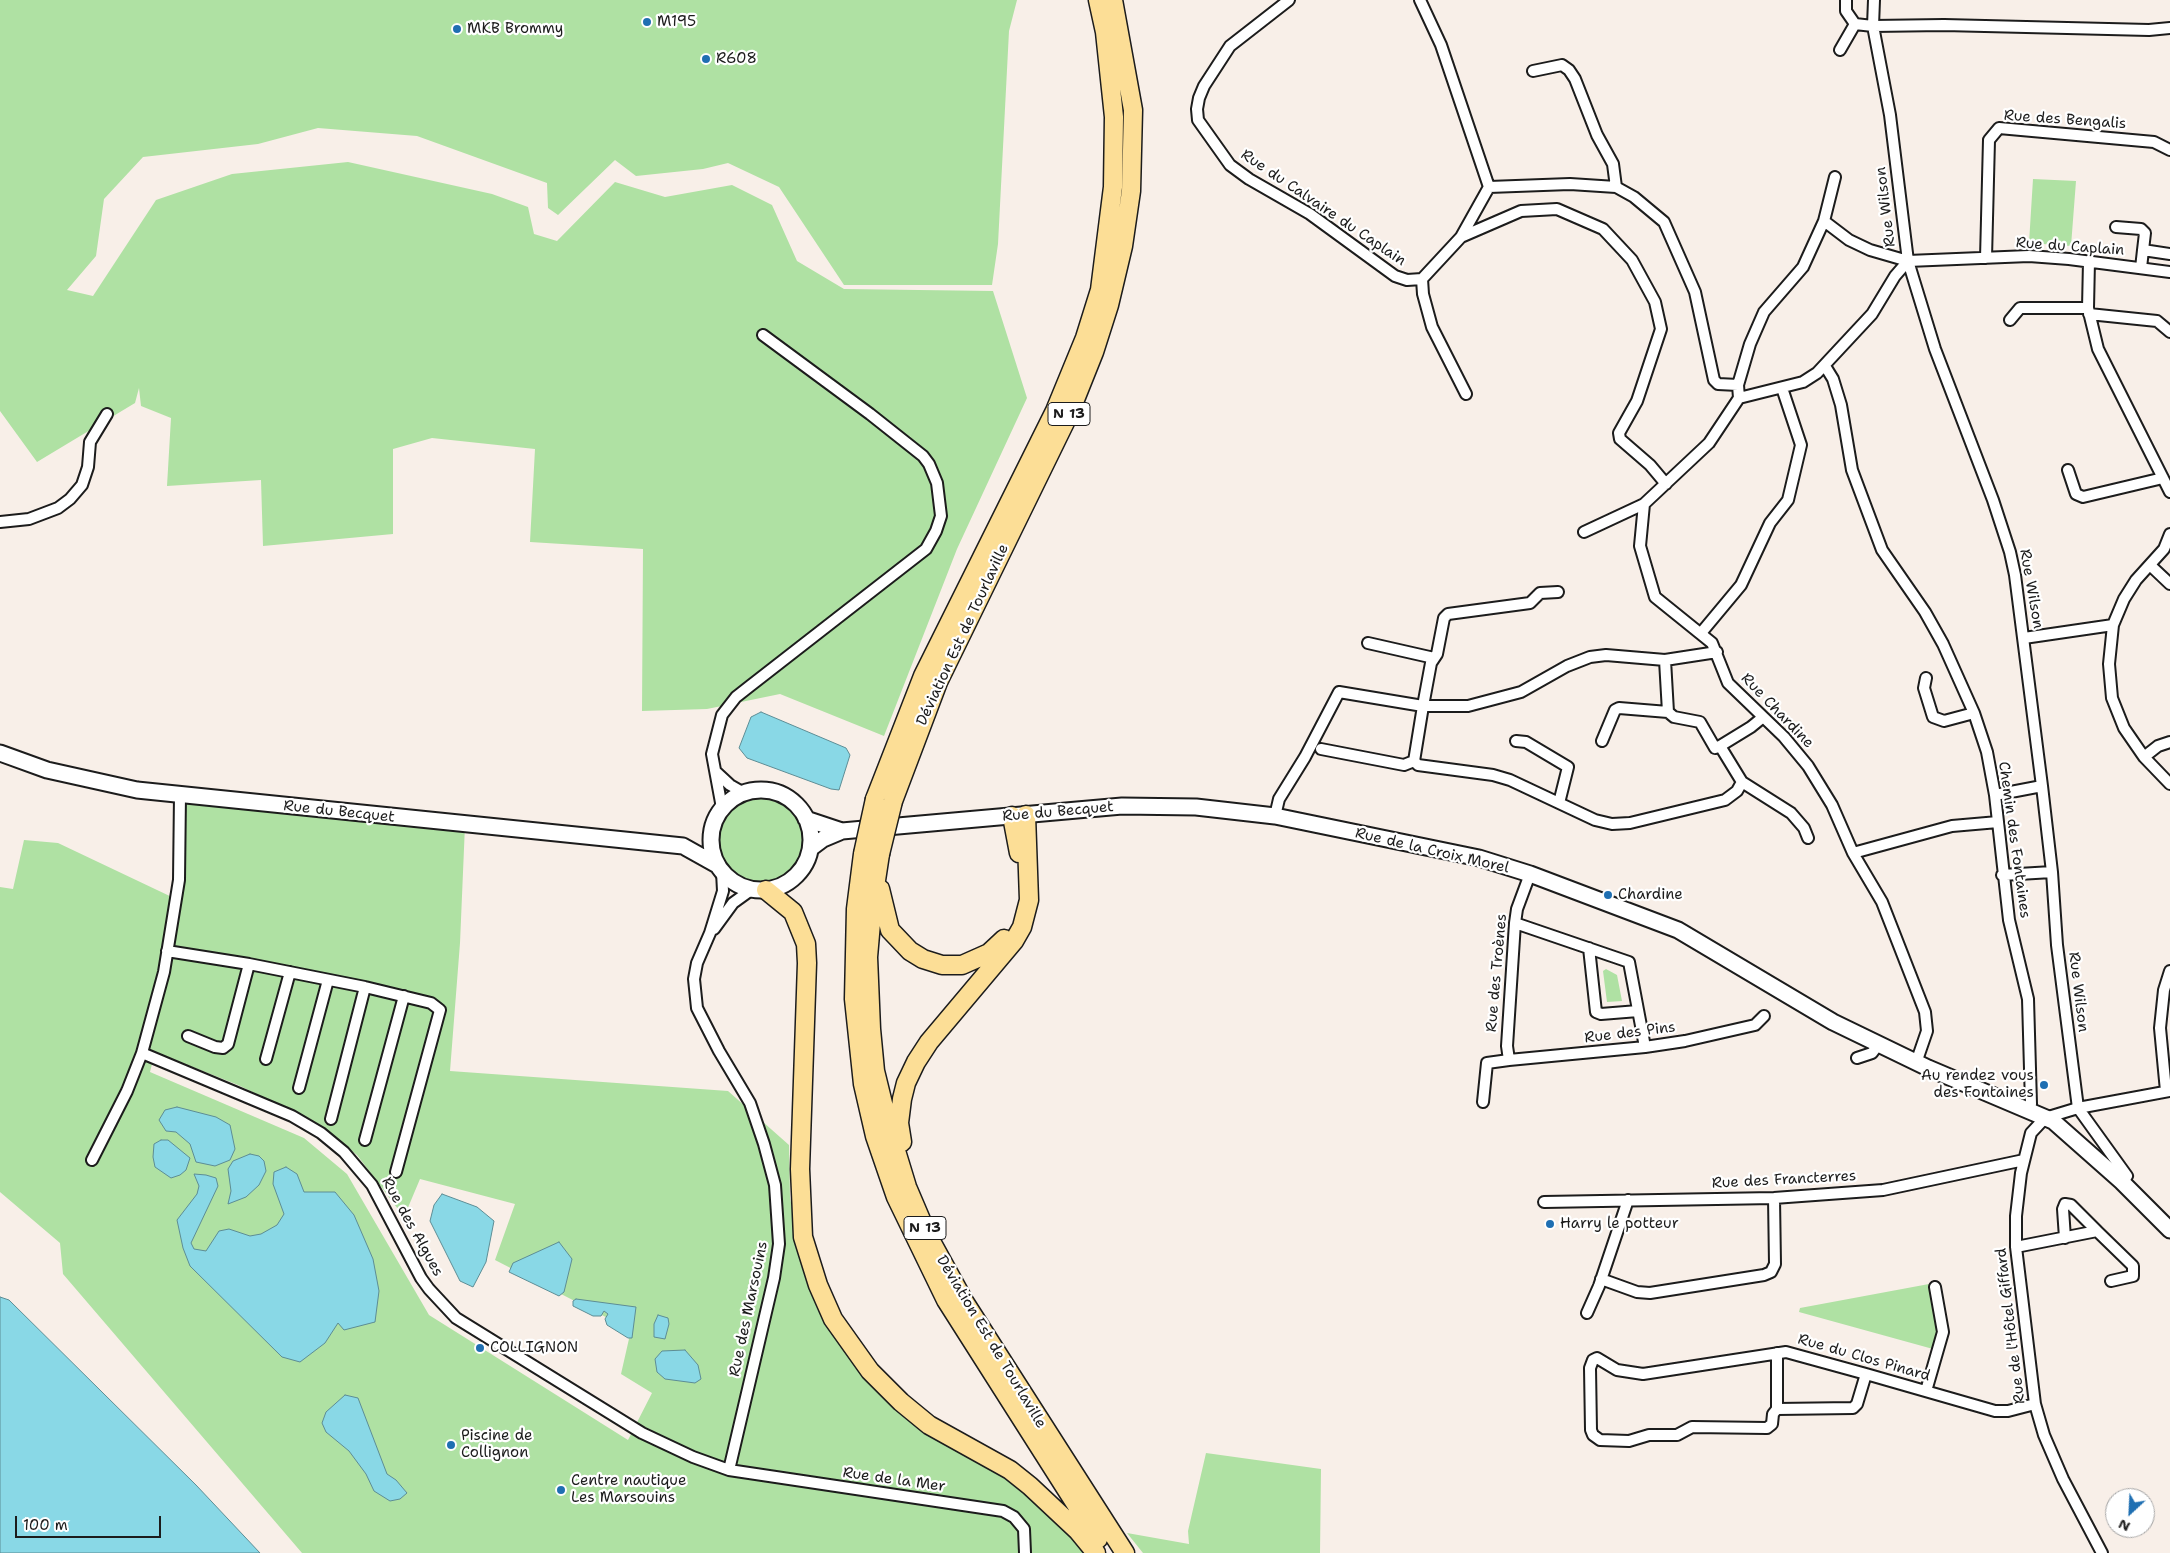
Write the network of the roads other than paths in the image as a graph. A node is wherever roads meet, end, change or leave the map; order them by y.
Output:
1 (1098, 0) edge
2 (1113, 0) edge
3 (1289, 0) edge
4 (1420, 0) edge
5 (1846, 0) edge
6 (1874, 0) edge
7 (1855, 24) junction
8 (1873, 26) junction
9 (2170, 28) edge
10 (1840, 50) dead end
11 (1533, 71) dead end
12 (2170, 150) edge
13 (1835, 177) dead end
14 (1489, 187) junction
15 (1616, 187) junction
16 (1824, 221) junction
17 (2116, 227) dead end
18 (1461, 237) junction
19 (2143, 250) junction
20 (2170, 254) edge
21 (1986, 258) junction
22 (1908, 261) junction
23 (2089, 262) junction
24 (2141, 268) junction
25 (2170, 272) edge
26 (1422, 280) junction
27 (2088, 311) junction
28 (2010, 320) dead end
29 (2170, 332) edge
30 (763, 335) dead end
31 (1825, 366) junction
32 (1738, 385) junction
33 (1782, 388) junction
34 (1466, 394) dead end
35 (1739, 398) junction
36 (107, 414) dead end
37 (2068, 470) dead end
38 (2163, 478) junction
39 (1666, 484) junction
40 (2170, 492) edge
41 (1644, 504) junction
42 (0, 522) edge
43 (1584, 532) dead end
44 (2170, 534) edge
45 (2150, 566) junction
46 (2170, 584) edge
47 (1558, 592) dead end
48 (2113, 625) junction
49 (1701, 633) junction
50 (2024, 638) junction
51 (1368, 644) dead end
52 (1717, 652) junction
53 (1434, 658) junction
54 (1665, 660) junction
55 (1926, 678) dead end
56 (1423, 706) junction
57 (1668, 712) junction
58 (1974, 713) junction
59 (1762, 718) junction
60 (1602, 740) dead end
61 (1516, 741) dead end
62 (2170, 742) edge
63 (1720, 746) junction
64 (1321, 749) dead end
65 (0, 753) edge
66 (2144, 757) junction
67 (1414, 761) junction
68 (716, 772) junction
69 (1742, 782) junction
70 (2170, 784) edge
71 (2042, 786) junction
72 (744, 793) junction
73 (180, 795) junction
74 (1995, 795) junction
75 (884, 800) junction
76 (1559, 803) junction
77 (722, 808) junction
78 (1019, 816) junction
79 (1275, 816) junction
80 (806, 819) junction
81 (1998, 822) junction
82 (842, 831) junction
83 (711, 832) junction
84 (1808, 838) dead end
85 (683, 846) junction
86 (811, 848) junction
87 (1853, 852) junction
88 (872, 854) junction
89 (719, 868) junction
90 (2052, 872) junction
91 (877, 873) junction
92 (1530, 874) junction
93 (2002, 875) junction
94 (758, 890) junction
95 (1515, 923) junction
96 (710, 933) junction
97 (1589, 948) junction
98 (167, 951) junction
99 (249, 964) junction
100 (2170, 971) edge
101 (290, 972) junction
102 (328, 980) junction
103 (365, 987) junction
104 (404, 996) junction
105 (1638, 1010) junction
106 (1764, 1016) dead end
107 (188, 1036) dead end
108 (1878, 1045) junction
109 (1645, 1047) junction
110 (142, 1053) junction
111 (1857, 1058) dead end
112 (266, 1059) dead end
113 (1509, 1060) junction
114 (1916, 1063) junction
115 (299, 1088) dead end
116 (2168, 1091) edge
117 (1483, 1102) dead end
118 (2078, 1108) junction
119 (2028, 1111) junction
120 (2045, 1118) junction
121 (331, 1119) dead end
122 (365, 1140) dead end
123 (92, 1160) dead end
124 (2024, 1160) junction
125 (396, 1172) dead end
126 (2122, 1182) junction
127 (907, 1187) junction
128 (1774, 1198) junction
129 (1628, 1200) junction
130 (1544, 1202) dead end
131 (2170, 1230) edge
132 (2097, 1231) junction
133 (2065, 1238) junction
134 (2016, 1247) junction
135 (1601, 1279) junction
136 (2111, 1281) dead end
137 (1935, 1287) dead end
138 (1587, 1313) dead end
139 (1777, 1353) junction
140 (1866, 1374) junction
141 (1926, 1391) junction
142 (2035, 1404) junction
143 (1777, 1409) junction
144 (729, 1470) junction
145 (1025, 1553) edge
146 (1096, 1553) edge
147 (1108, 1553) edge
148 (1125, 1553) edge
149 (2102, 1553) edge

1 - 75 highway, Déviation Est de Tourlaville / N 13
2 - 75 highway, Déviation Est de Tourlaville / N 13
3 - 26 street, Rue du Calvaire du Caplain
4 - 14 street
5 - 7 street
6 - 8 street, Rue Wilson
7 - 8 street
7 - 10 street
8 - 9 street
8 - 22 street, Rue Wilson
11 - 15 street
12 - 21 street, Rue des Bengalis
13 - 16 street
14 - 15 street
14 - 18 street
15 - 32 street
16 - 22 street, Rue du Caplain
16 - 32 street
17 - 19 street
18 - 26 street
18 - 39 street
19 - 20 street
19 - 24 street
21 - 22 street, Rue du Caplain
21 - 23 street, Rue du Caplain
22 - 31 street
22 - 50 street, Rue Wilson
23 - 24 street, Rue du Caplain
23 - 27 street
24 - 25 street, Rue du Caplain
26 - 34 street
27 - 28 street
27 - 29 street
27 - 38 street
30 - 68 street
31 - 33 street
31 - 58 street, Chemin des Fontaines
32 - 35 street
33 - 35 street
33 - 49 street
35 - 39 street
36 - 42 street
37 - 38 street
38 - 40 street
39 - 41 street
41 - 43 street
41 - 49 street, Rue Chardine
44 - 45 street
45 - 46 street
45 - 48 street
47 - 53 street
48 - 50 street
48 - 66 street
49 - 52 street, Rue Chardine
50 - 71 street, Rue Wilson
51 - 53 street
52 - 54 street
52 - 59 street, Rue Chardine
53 - 56 street
54 - 56 street
54 - 57 street
55 - 58 street
56 - 67 street
56 - 79 street
57 - 60 street
57 - 63 street
58 - 74 street, Chemin des Fontaines
59 - 63 street
59 - 87 street, Rue Chardine
61 - 76 street
62 - 66 street
63 - 69 street
64 - 67 street
65 - 73 main road, Rue du Becquet
66 - 70 street
67 - 76 street
68 - 72 street
68 - 77 street
69 - 76 street
69 - 84 street
71 - 74 street
71 - 90 street, Rue Wilson
72 - 77 main road
72 - 80 main road
73 - 85 main road, Rue du Becquet
73 - 98 street
74 - 81 street, Chemin des Fontaines
75 - 88 highway, Déviation Est de Tourlaville / N 13, bridge
77 - 83 main road
78 - 79 main road, Rue du Becquet
78 - 82 main road, Rue du Becquet
78 - 91 highway
78 - 127 highway
79 - 92 main road, Rue de la Croix Morel
80 - 82 main road, Rue du Becquet
80 - 86 main road
81 - 87 street
81 - 93 street, Chemin des Fontaines
82 - 86 main road, Rue du Becquet
83 - 85 main road, Rue du Becquet
83 - 89 main road
85 - 89 main road, Rue du Becquet
86 - 94 main road
87 - 114 street, Rue Chardine
88 - 91 highway, Déviation Est de Tourlaville / N 13
88 - 147 highway, Déviation Est de Tourlaville / N 13
89 - 94 main road
89 - 96 street, Rue des Marsouins
90 - 93 street
90 - 118 street, Rue Wilson
91 - 127 highway, Déviation Est de Tourlaville / N 13
92 - 95 street, Rue des Troènes
92 - 108 main road, Rue de la Croix Morel
93 - 119 street, Chemin des Fontaines
94 - 96 street, Rue des Marsouins
94 - 146 highway
95 - 97 street
95 - 113 street, Rue des Troènes
96 - 144 street, Rue des Marsouins
97 - 105 street
97 - 105 street
98 - 99 street
98 - 110 street
99 - 101 street
99 - 107 street
100 - 116 street
101 - 102 street
101 - 112 street
102 - 103 street
102 - 115 street
103 - 104 street
103 - 121 street
104 - 122 street
104 - 125 street
105 - 109 street
106 - 109 street, Rue des Pins
108 - 111 street
108 - 114 main road, Rue de la Croix Morel
109 - 113 street, Rue des Pins
110 - 123 street
110 - 144 street, Rue des Algues
113 - 117 street, Rue des Pins
114 - 119 main road, Rue de la Croix Morel
116 - 118 street
118 - 120 street
118 - 126 street, Rue Wilson
119 - 120 main road, Rue de la Croix Morel
120 - 124 street, Rue de l'Hôtel Giffard
120 - 126 main road, Rue de la Croix Morel
124 - 128 street, Rue des Francterres
124 - 134 street, Rue de l'Hôtel Giffard
126 - 131 main road, Rue de la Croix Morel
127 - 148 highway, Déviation Est de Tourlaville / N 13
128 - 129 street, Rue des Francterres
128 - 135 street
129 - 130 street, Rue des Francterres
129 - 135 street
132 - 133 street
132 - 133 street
132 - 136 street
133 - 134 street
134 - 142 street, Rue de l'Hôtel Giffard
135 - 138 street
137 - 141 street
139 - 140 street, Rue du Clos Pinard
139 - 143 street
139 - 143 street, Rue du Clos Pinard
140 - 141 street, Rue du Clos Pinard
140 - 143 street
141 - 142 street, Rue du Clos Pinard
142 - 149 street, Rue de l'Hôtel Giffard
144 - 145 street, Rue de la Mer

